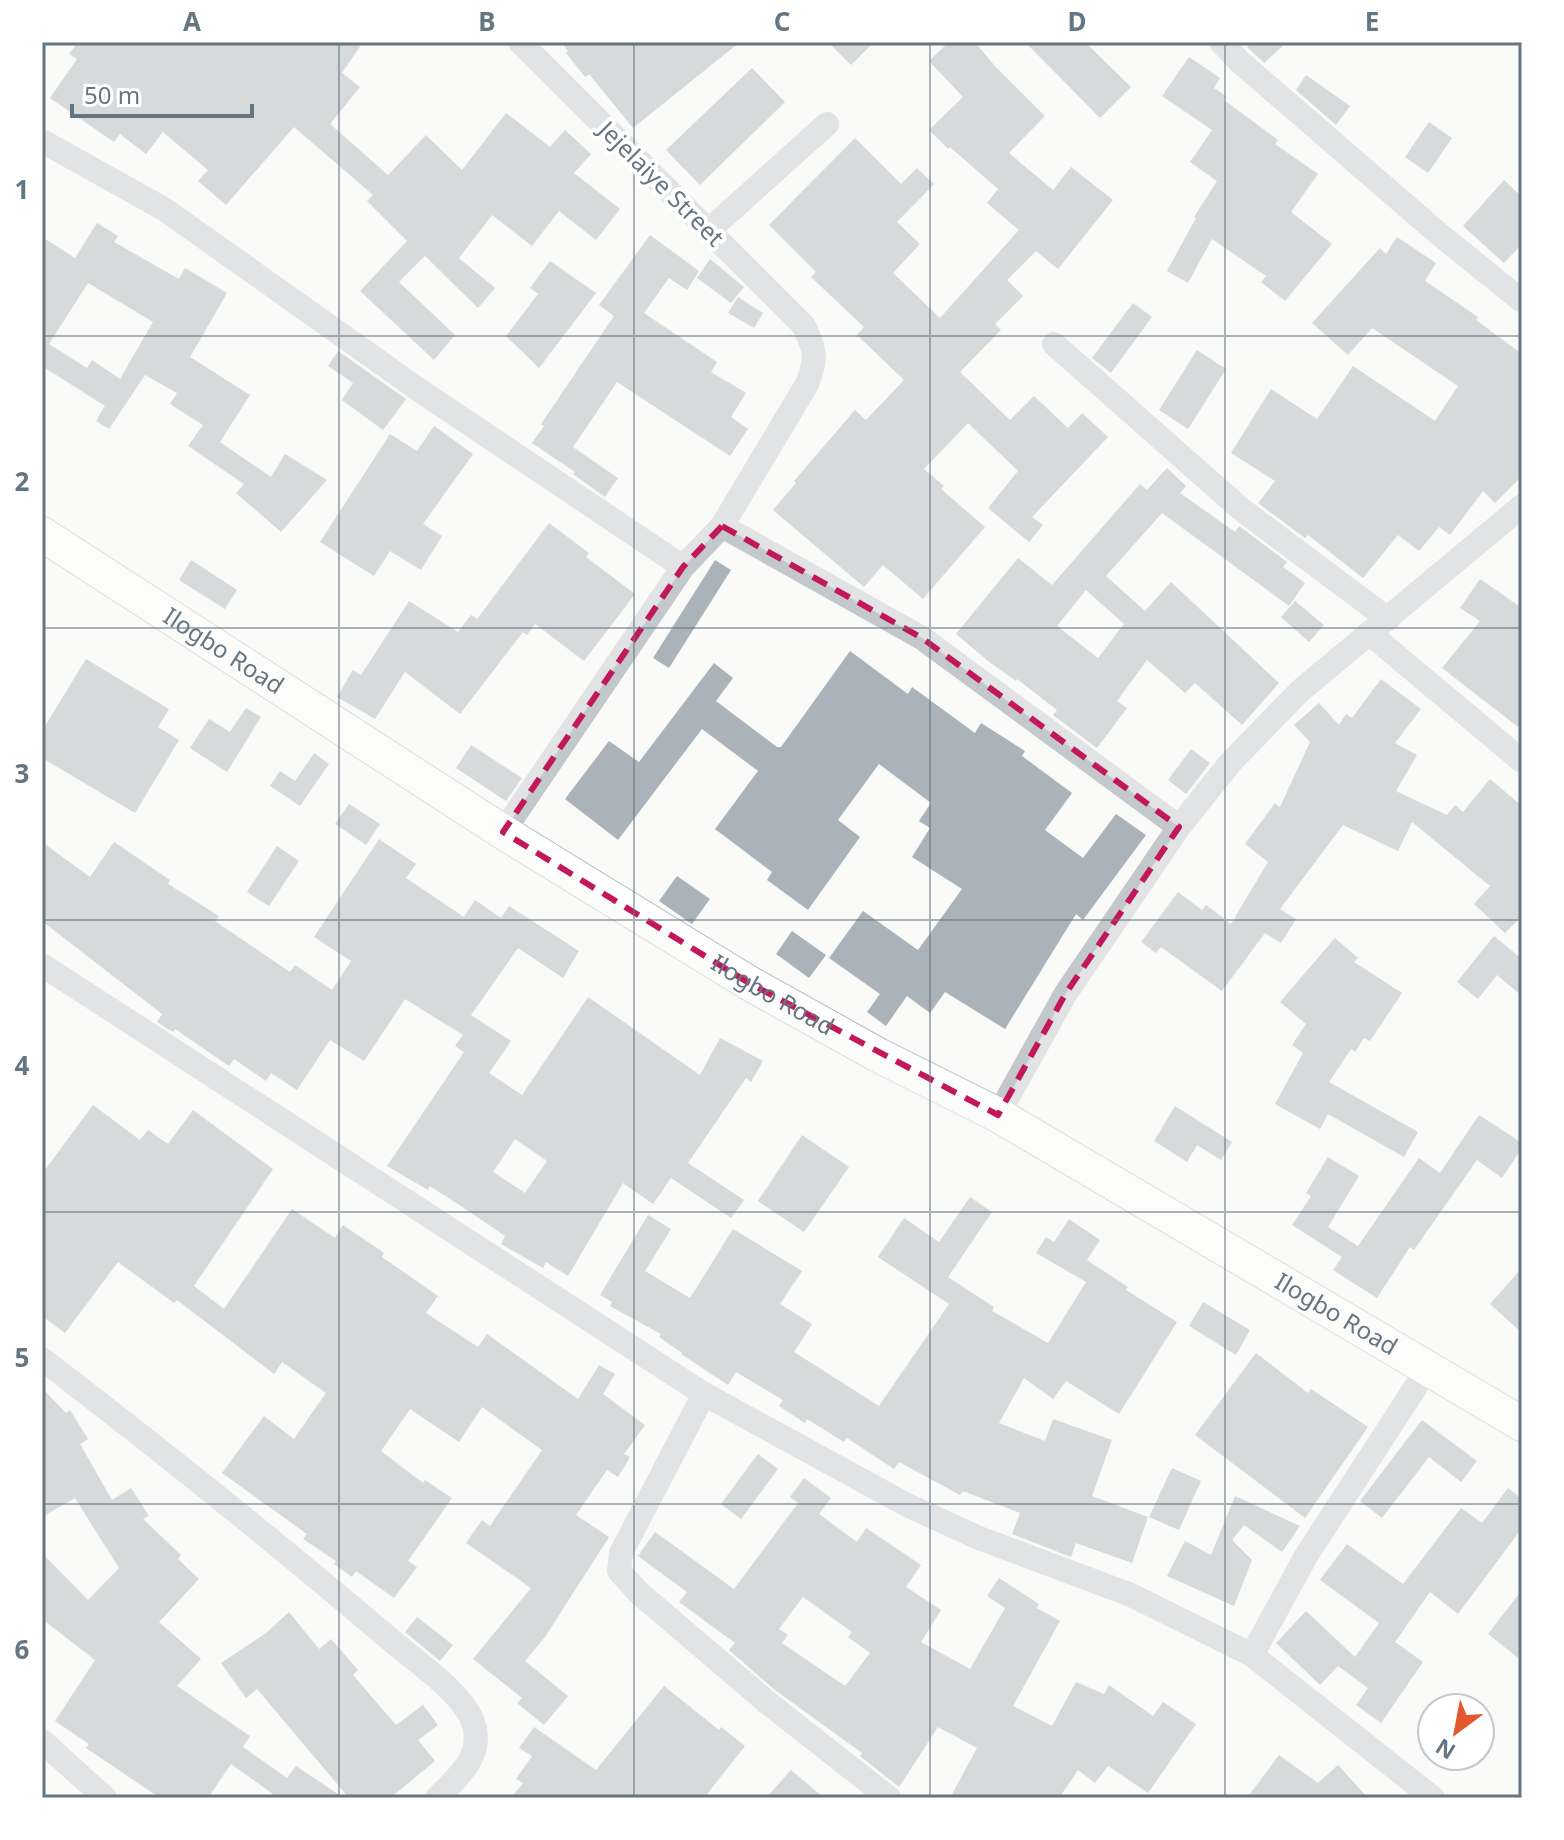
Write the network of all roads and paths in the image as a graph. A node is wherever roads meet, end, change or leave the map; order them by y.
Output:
1 (520, 42) edge
2 (1221, 42) edge
3 (827, 124) dead end
4 (42, 141) edge
5 (708, 231) junction
6 (1522, 301) edge
7 (1054, 344) dead end
8 (1522, 506) edge
9 (722, 526) junction
10 (42, 534) edge
11 (683, 567) junction
12 (1378, 626) junction
13 (1522, 761) edge
14 (1179, 827) junction
15 (503, 832) junction
16 (42, 965) edge
17 (998, 1115) junction
18 (42, 1359) edge
19 (1428, 1368) junction
20 (704, 1394) junction
21 (1522, 1424) edge
22 (1252, 1655) junction
23 (42, 1741) edge
24 (105, 1798) edge
25 (437, 1798) edge
26 (889, 1798) edge
27 (1433, 1798) edge

1 - 5 street, Jejelaiye Street
2 - 6 street
3 - 5 street
4 - 11 street
5 - 9 street, Jejelaiye Street
7 - 12 street
8 - 12 street
9 - 11 street
9 - 14 street
10 - 15 main road, Ilogbo Road
11 - 15 street
12 - 13 street
12 - 14 street
14 - 17 street
15 - 17 main road, Ilogbo Road
16 - 20 street
17 - 19 main road, Ilogbo Road
18 - 25 street
19 - 21 main road, Ilogbo Road
19 - 22 street
20 - 22 street
20 - 26 street
22 - 27 street
23 - 24 street

